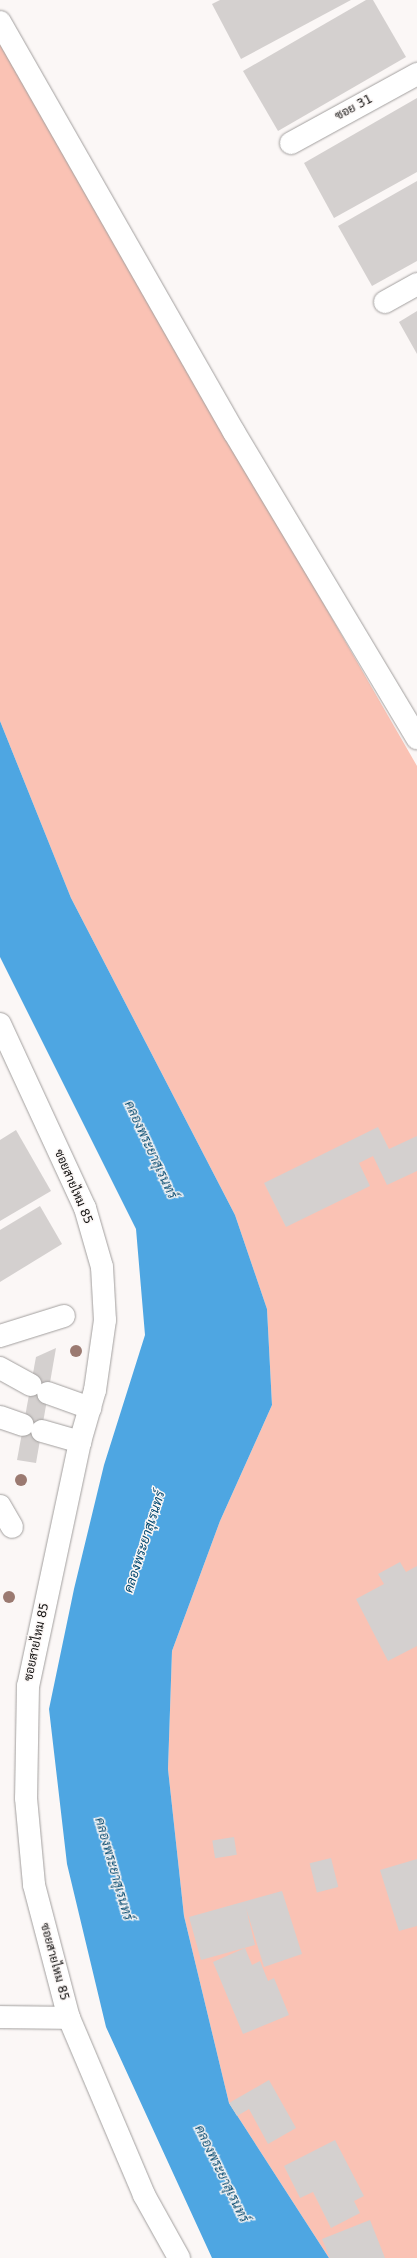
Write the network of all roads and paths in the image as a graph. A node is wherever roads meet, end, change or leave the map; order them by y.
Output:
1 (0, 22) edge
2 (417, 74) edge
3 (292, 142) dead end
4 (417, 284) edge
5 (385, 302) dead end
6 (417, 738) edge
7 (0, 1024) edge
8 (64, 1316) dead end
9 (0, 1336) edge
10 (0, 1368) edge
11 (90, 1408) junction
12 (0, 1417) edge
13 (80, 1442) junction
14 (0, 1506) edge
15 (12, 1527) dead end
16 (0, 2017) edge
17 (69, 2018) junction
18 (179, 2258) edge

1 - 6 street
2 - 3 street, ซอย 31
4 - 5 street
7 - 11 street, ซอยสายไหม 85
8 - 9 street
10 - 11 street
11 - 13 street, ซอยสายไหม 85
12 - 13 street
13 - 17 street, ซอยสายไหม 85
14 - 15 street
16 - 17 street
17 - 18 street, ซอยสายไหม 85

